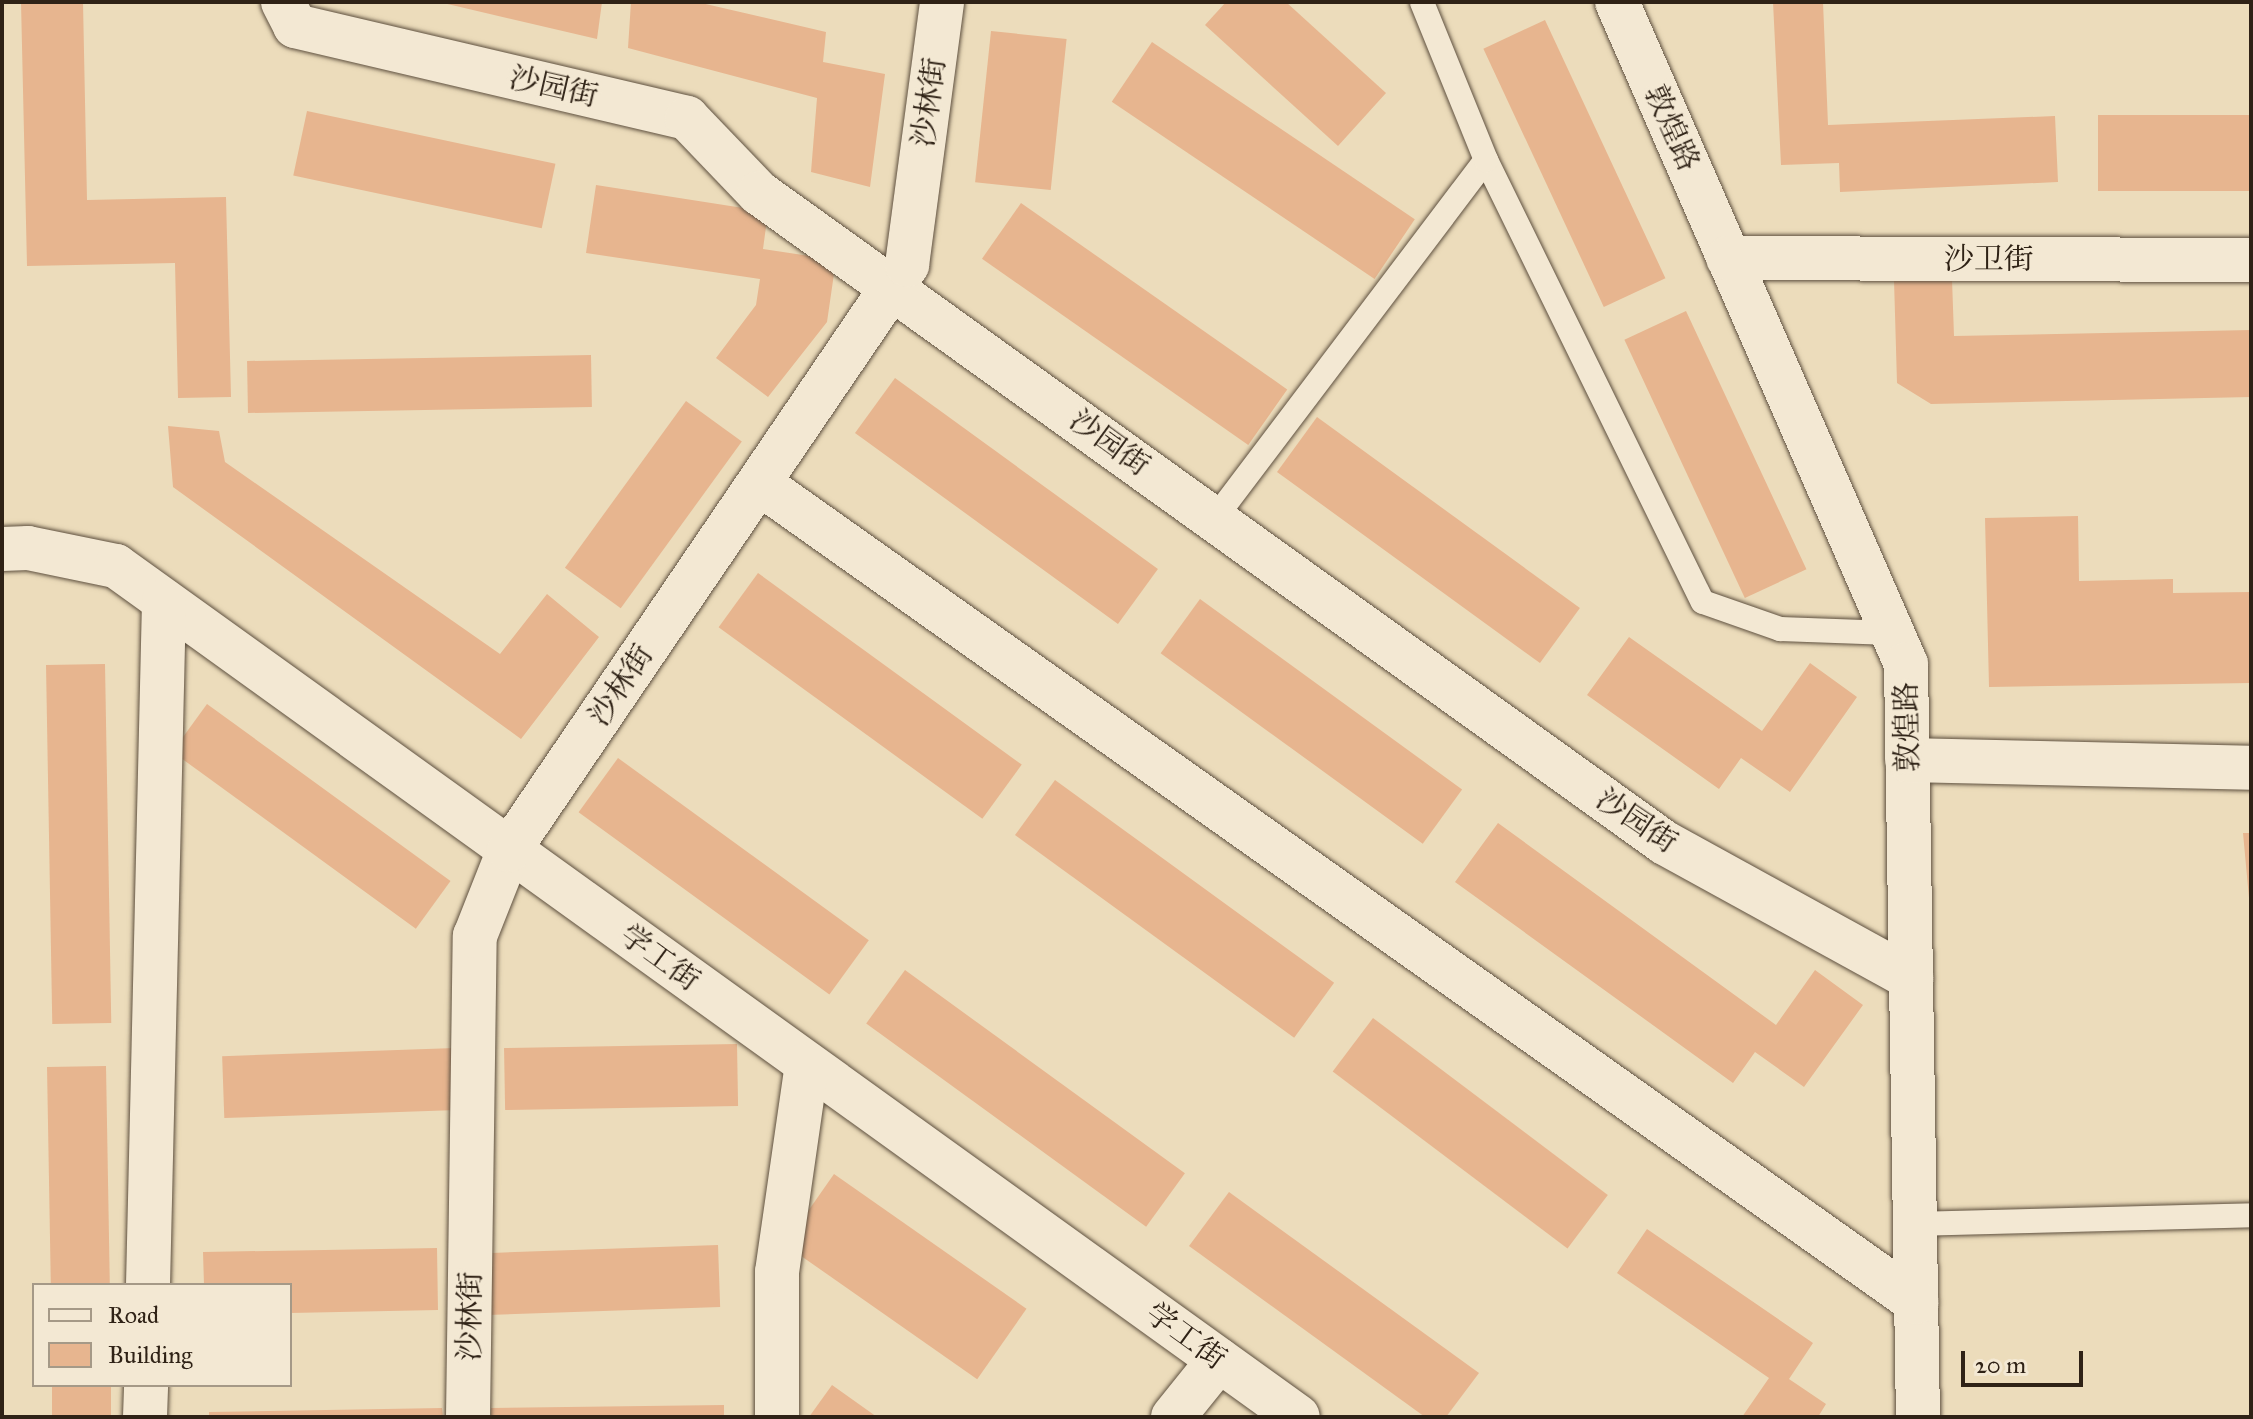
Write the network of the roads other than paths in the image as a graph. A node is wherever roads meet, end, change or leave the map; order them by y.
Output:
1 (283, 2) edge
2 (942, 2) edge
3 (1422, 2) edge
4 (1617, 2) edge
5 (1486, 160) junction
6 (1728, 258) junction
7 (2251, 260) edge
8 (893, 286) junction
9 (759, 483) junction
10 (1215, 518) junction
11 (2, 549) edge
12 (164, 601) junction
13 (1891, 633) junction
14 (1907, 760) junction
15 (2251, 768) edge
16 (509, 850) junction
17 (1911, 978) junction
18 (807, 1064) junction
19 (2251, 1215) edge
20 (1915, 1224) junction
21 (148, 1283) edge
22 (1916, 1302) junction
23 (1219, 1360) junction
24 (146, 1387) edge
25 (145, 1417) edge
26 (468, 1417) edge
27 (777, 1417) edge
28 (1173, 1417) edge
29 (1298, 1417) edge
30 (1918, 1417) edge

1 - 8 street, 沙园街
2 - 8 street, 沙林街
3 - 5 lane
4 - 6 street, 敦煌路
5 - 10 lane
5 - 13 lane
6 - 7 street, 沙卫街
6 - 13 street, 敦煌路
8 - 9 street, 沙林街
8 - 10 street, 沙园街
9 - 16 street, 沙林街
9 - 22 street
10 - 17 street, 沙园街
11 - 12 street, 学工街
12 - 16 street, 学工街
12 - 21 street
13 - 14 street, 敦煌路
14 - 15 street
14 - 17 street, 敦煌路
16 - 18 street, 学工街
16 - 26 street, 沙林街
17 - 20 street, 敦煌路
18 - 23 street, 学工街
18 - 27 street
19 - 20 lane
20 - 22 street, 敦煌路
22 - 30 street, 敦煌路
23 - 28 street
23 - 29 street, 学工街
24 - 25 street

